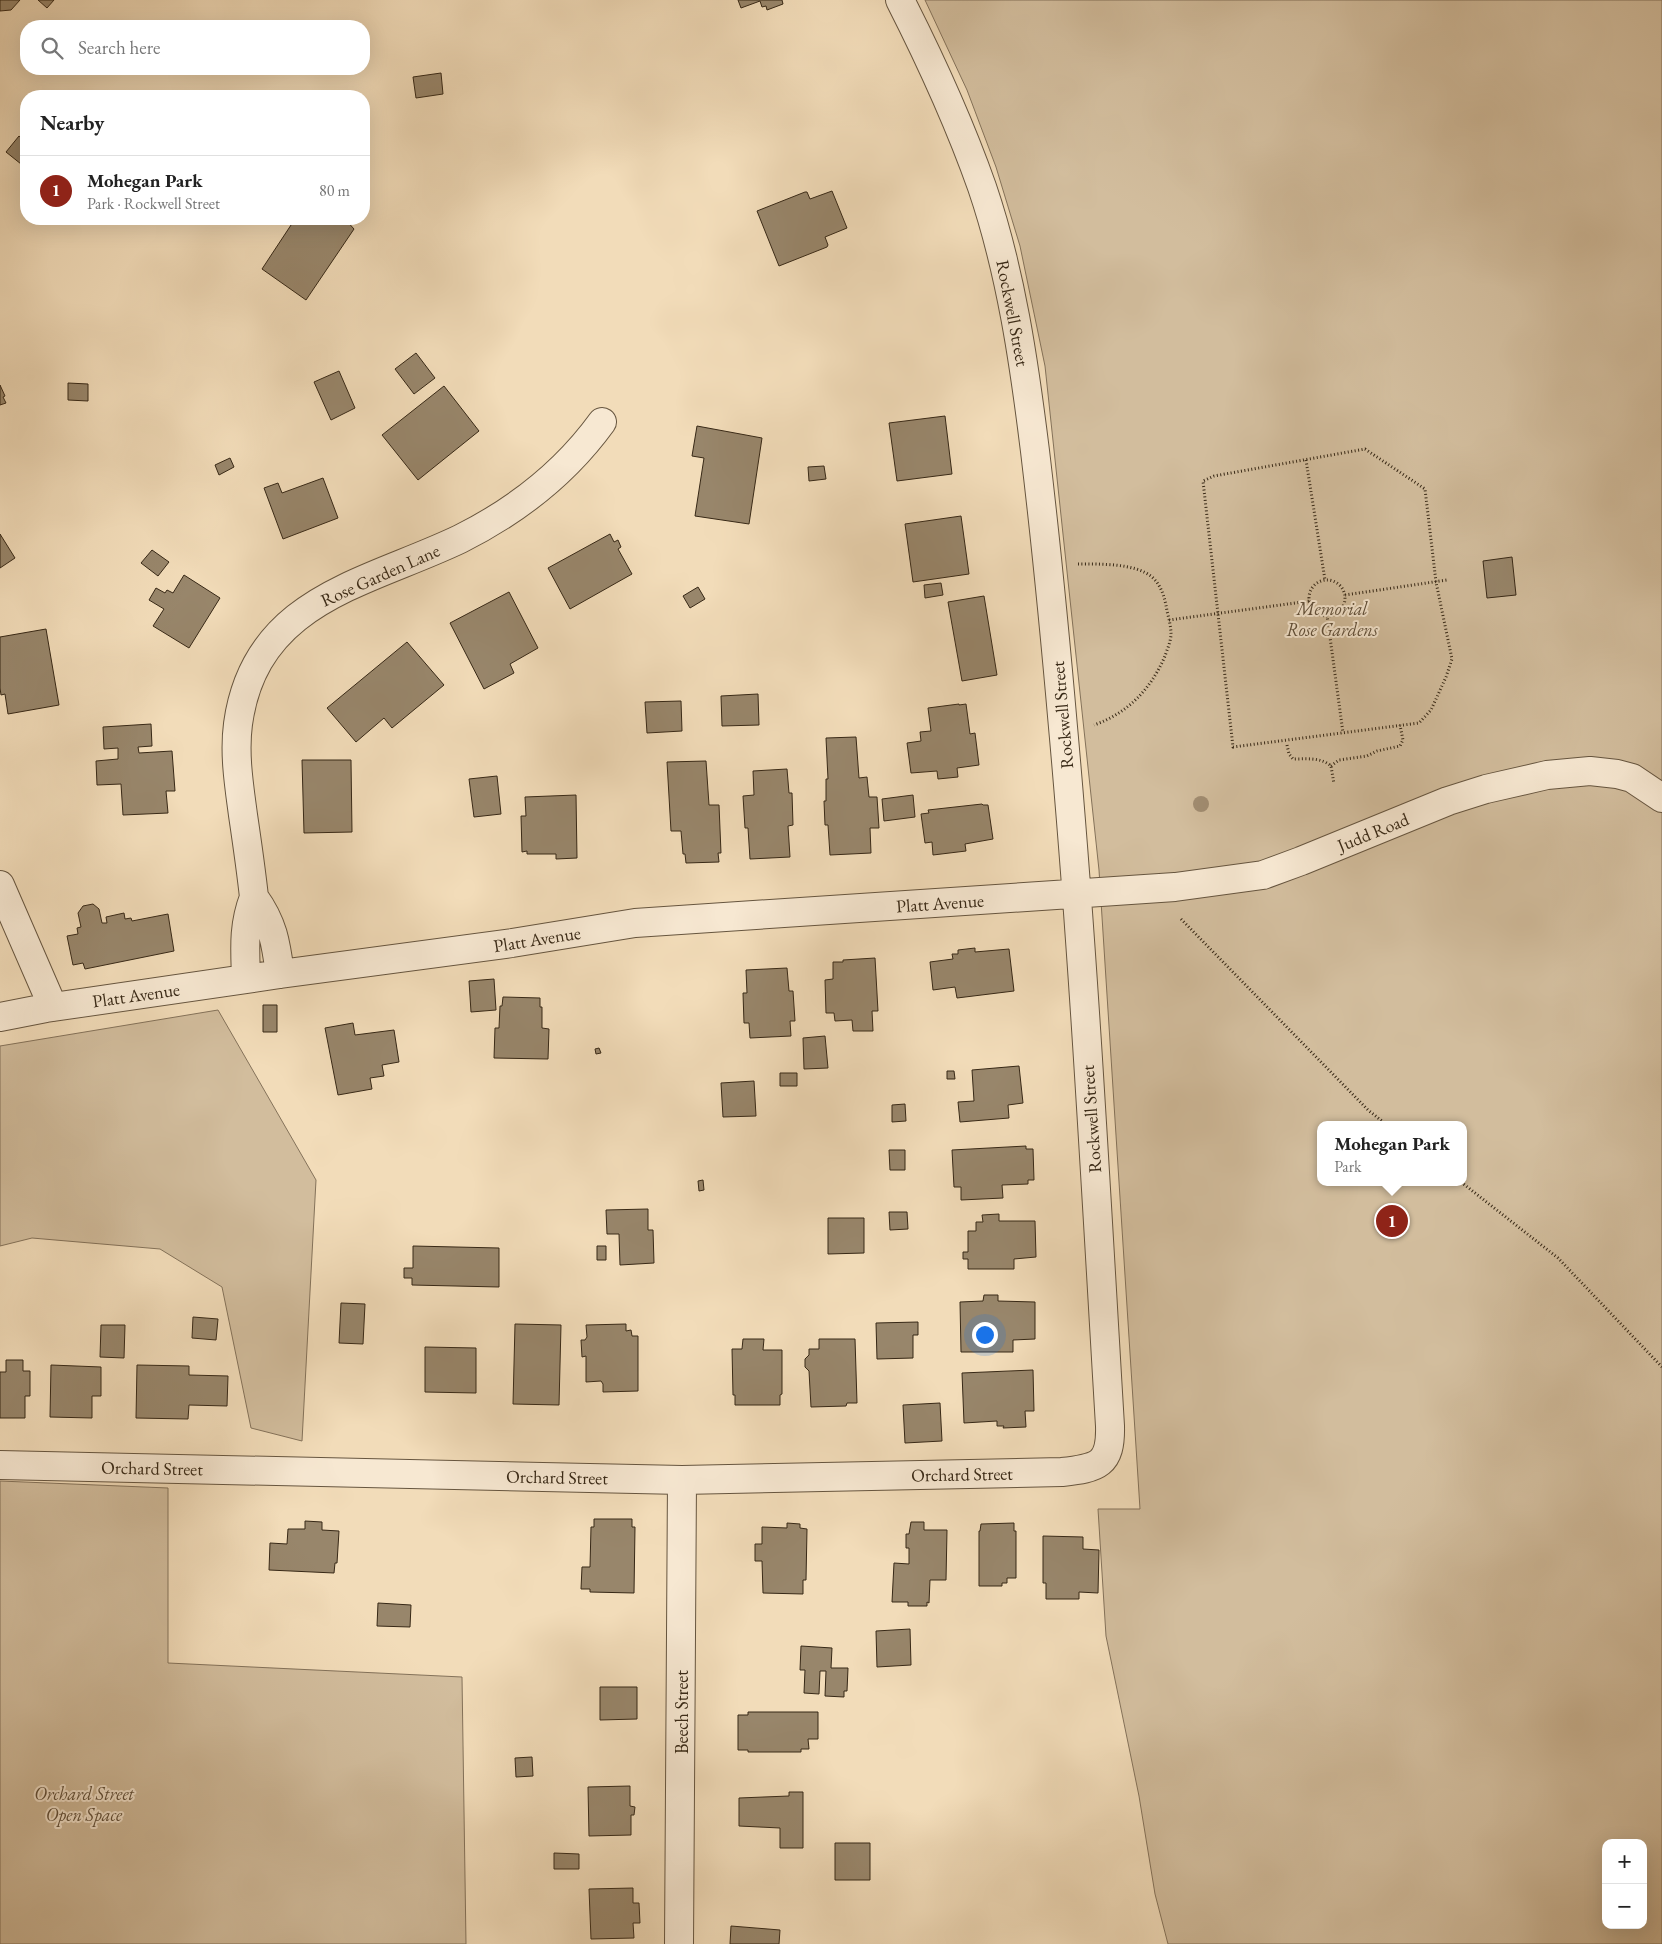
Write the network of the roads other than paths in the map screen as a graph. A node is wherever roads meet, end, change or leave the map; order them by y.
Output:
1 (900, 0) edge
2 (602, 422) dead end
3 (1662, 798) edge
4 (0, 885) edge
5 (1077, 894) junction
6 (254, 897) junction
7 (280, 974) junction
8 (246, 978) junction
9 (53, 1007) junction
10 (0, 1017) edge
11 (1108, 1453) joint
12 (0, 1464) edge
13 (682, 1480) junction
14 (679, 1944) edge

1 - 5 street, Rockwell Street
2 - 6 street, Rose Garden Lane
3 - 5 street, Judd Road
4 - 9 street
5 - 7 street, Platt Avenue
5 - 11 street, Rockwell Street
6 - 7 street, Rose Garden Lane
6 - 8 street, Rose Garden Lane
7 - 8 street, Platt Avenue
8 - 9 street, Platt Avenue
9 - 10 street, Platt Avenue
11 - 13 street, Orchard Street
12 - 13 street, Orchard Street
13 - 14 street, Beech Street

